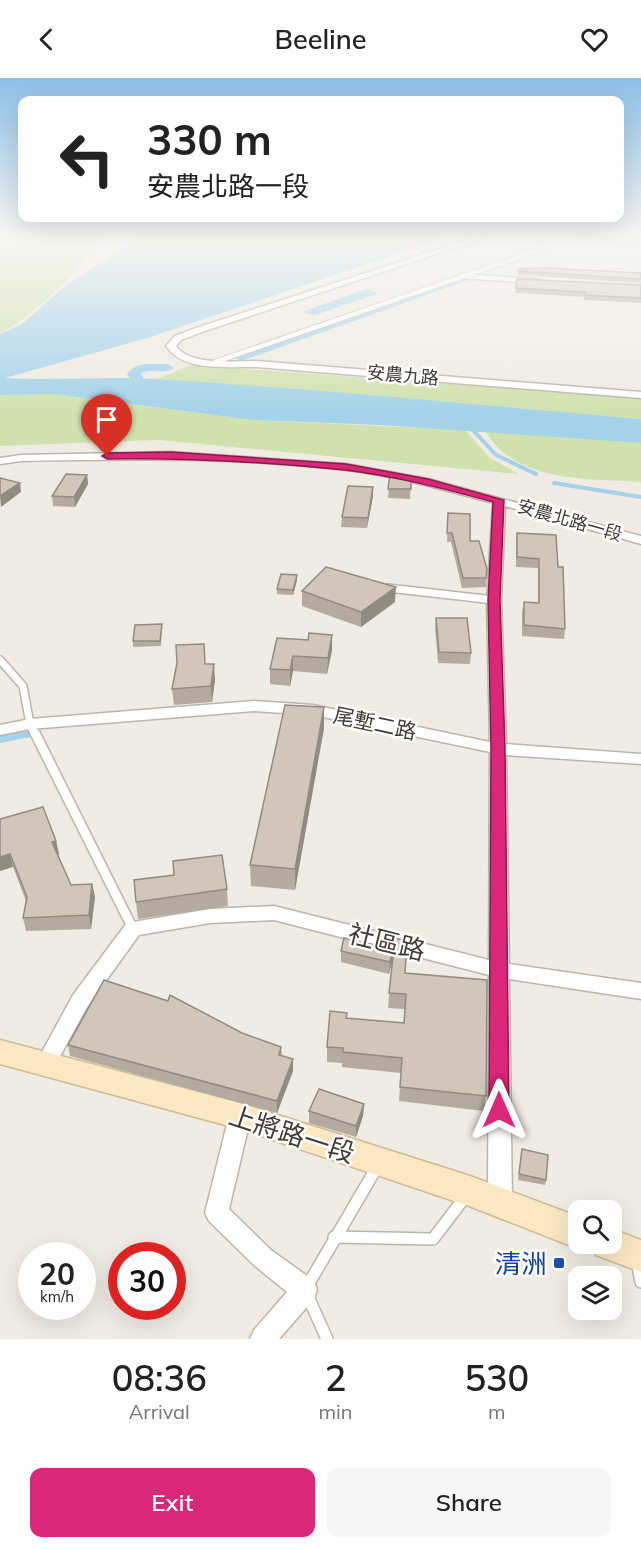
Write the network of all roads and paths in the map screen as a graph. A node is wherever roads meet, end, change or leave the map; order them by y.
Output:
1 (301, 297) edge
2 (401, 297) edge
3 (215, 362) junction
4 (641, 394) edge
5 (0, 460) edge
6 (499, 500) junction
7 (641, 540) edge
8 (382, 587) edge
9 (494, 600) junction
10 (0, 660) edge
11 (30, 724) junction
12 (0, 730) edge
13 (498, 748) junction
14 (641, 759) edge
15 (133, 929) junction
16 (499, 970) junction
17 (641, 991) edge
18 (0, 1052) edge
19 (45, 1065) junction
20 (240, 1116) junction
21 (381, 1162) junction
22 (470, 1191) junction
23 (500, 1203) junction
24 (568, 1229) edge
25 (334, 1237) junction
26 (305, 1290) junction
27 (263, 1339) edge
28 (327, 1339) edge

1 - 3 street, 安農九路
2 - 3 lane
3 - 4 street, 安農九路
5 - 6 street, 安農北路一段
6 - 7 street, 安農北路一段
6 - 9 street
8 - 9 lane
9 - 13 street
10 - 11 lane
11 - 12 street, 尾塹二路
11 - 13 street, 尾塹二路
11 - 15 lane
13 - 14 street, 尾塹二路
13 - 16 street
15 - 16 street, 社區路
15 - 19 street
16 - 17 street, 社區路
16 - 23 street
18 - 19 main road, 上將路一段
19 - 20 main road, 上將路一段
20 - 21 main road, 上將路一段
20 - 26 street
21 - 22 main road, 上將路一段
21 - 25 lane
22 - 23 main road, 上將路一段
22 - 25 lane
23 - 24 main road, 上將路一段
25 - 26 lane
26 - 27 street
26 - 28 lane

